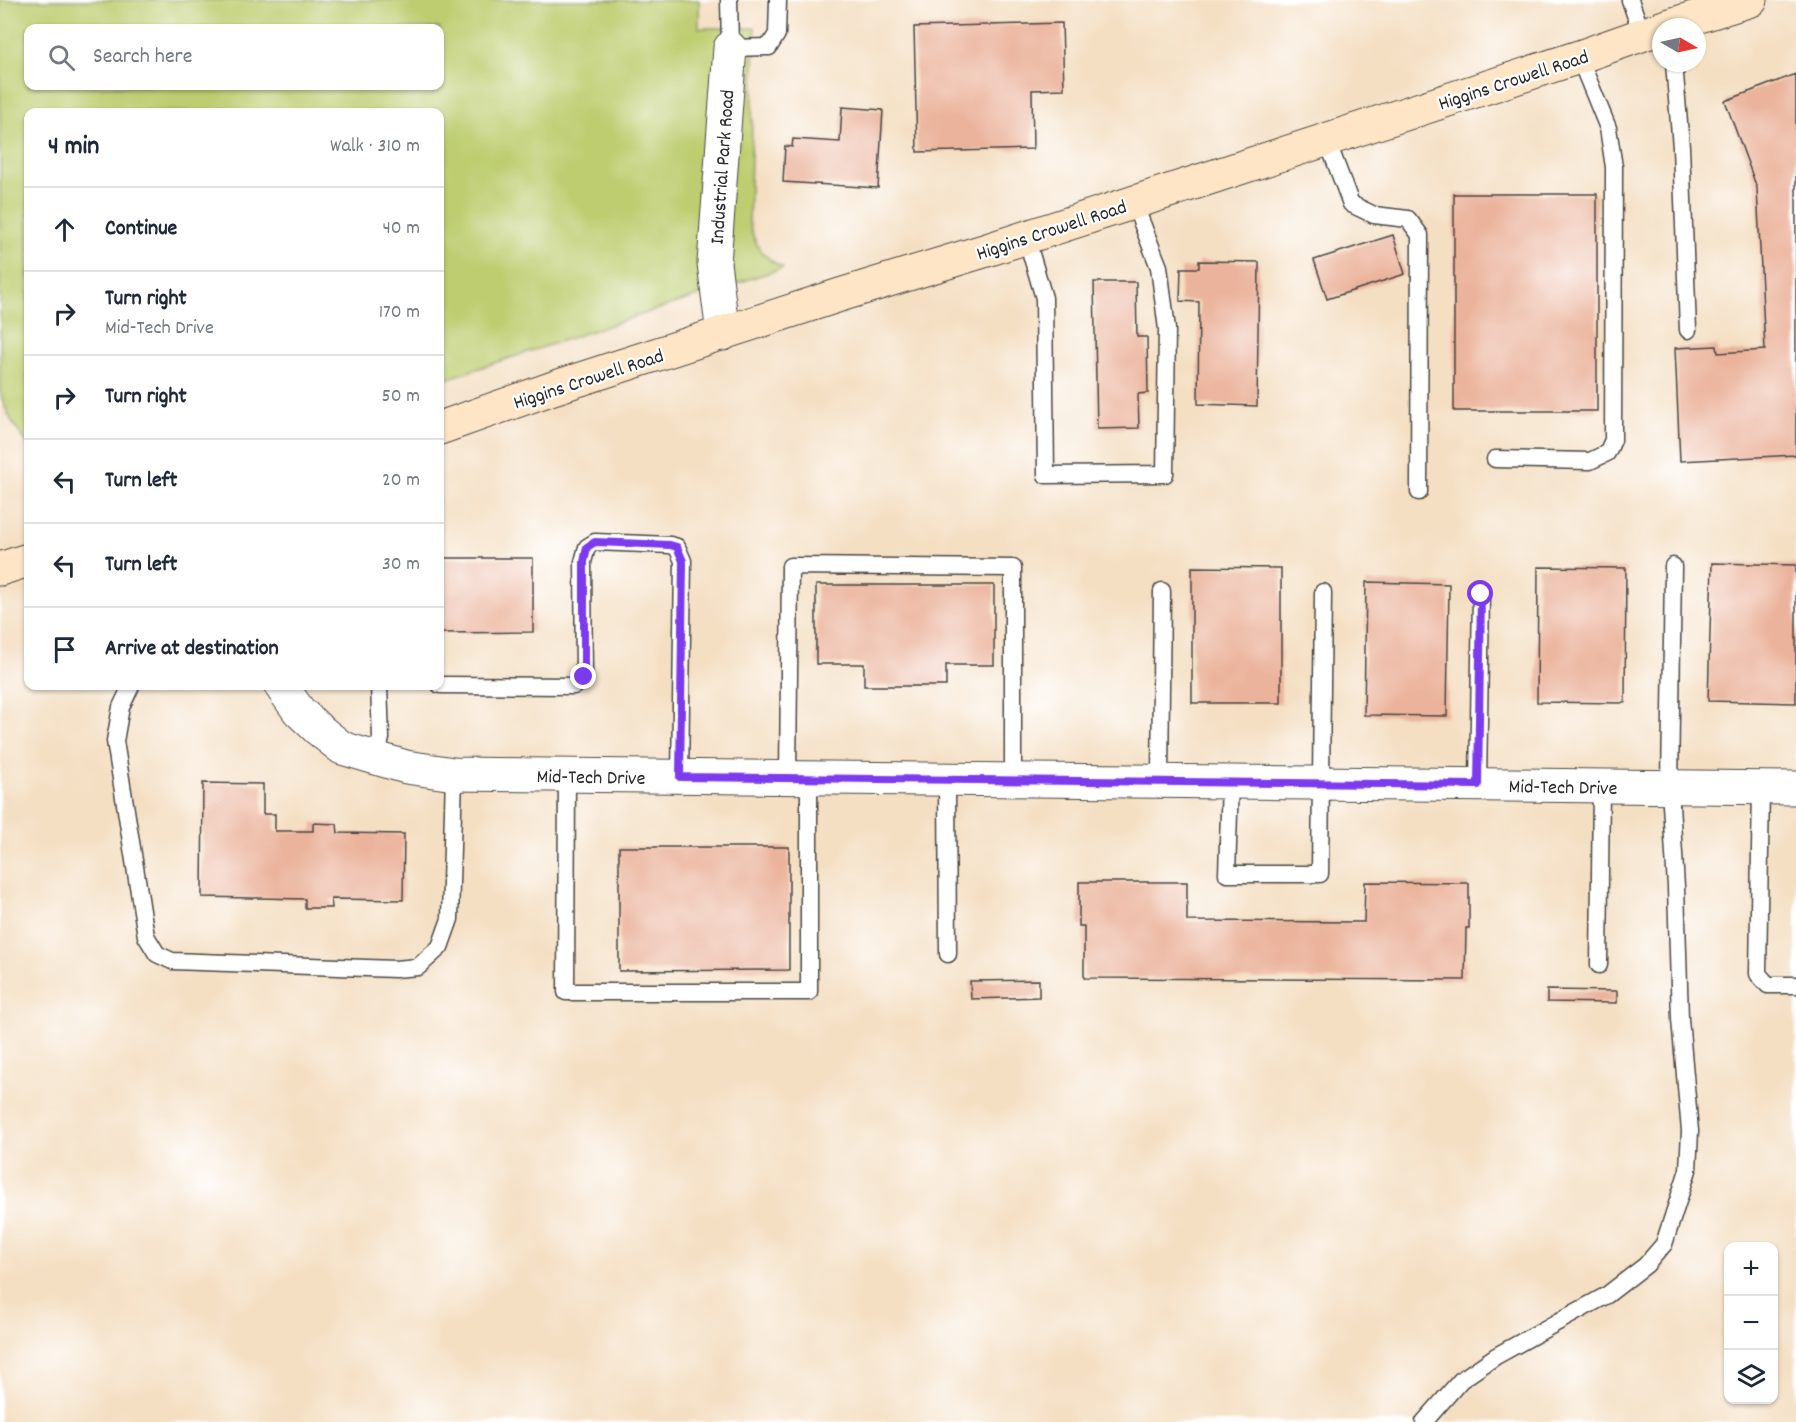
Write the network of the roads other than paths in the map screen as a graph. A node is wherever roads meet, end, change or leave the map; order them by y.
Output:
1 (729, 0) edge
2 (778, 0) edge
3 (1630, 0) edge
4 (1751, 0) edge
5 (1694, 18) edge
6 (1652, 19) edge
7 (1652, 31) edge
8 (730, 48) junction
9 (1579, 57) junction
10 (1675, 72) edge
11 (1327, 140) junction
12 (1134, 202) junction
13 (1026, 237) junction
14 (1688, 330) dead end
15 (723, 334) junction
16 (444, 427) edge
17 (1495, 459) dead end
18 (1419, 492) dead end
19 (24, 561) edge
20 (1673, 566) dead end
21 (0, 569) edge
22 (1162, 591) dead end
23 (1323, 592) dead end
24 (1481, 594) dead end
25 (444, 685) edge
26 (129, 690) edge
27 (284, 690) edge
28 (379, 690) edge
29 (376, 758) junction
30 (454, 774) junction
31 (567, 776) junction
32 (680, 777) junction
33 (799, 778) junction
34 (947, 779) junction
35 (1013, 779) junction
36 (1160, 781) junction
37 (1230, 782) junction
38 (1321, 783) junction
39 (1478, 785) junction
40 (1601, 787) junction
41 (1670, 788) junction
42 (1761, 788) junction
43 (1796, 788) edge
44 (948, 954) dead end
45 (1599, 965) dead end
46 (1796, 985) edge
47 (1424, 1422) edge

1 - 8 lane, Industrial Park Road
2 - 8 lane
3 - 6 lane
4 - 5 main road, Higgins Crowell Road
7 - 9 main road, Higgins Crowell Road
8 - 15 street, Industrial Park Road
9 - 11 main road, Higgins Crowell Road
9 - 17 lane
10 - 14 lane
11 - 12 main road, Higgins Crowell Road
11 - 18 lane
12 - 13 main road, Higgins Crowell Road
12 - 13 lane
13 - 15 main road, Higgins Crowell Road
15 - 16 main road, Higgins Crowell Road
19 - 21 main road
20 - 41 lane
22 - 36 lane
23 - 38 lane
24 - 39 lane
25 - 32 lane
26 - 30 lane
27 - 29 street, Mid-Tech Drive
28 - 29 lane
29 - 30 street, Mid-Tech Drive
30 - 31 street, Mid-Tech Drive
31 - 32 street, Mid-Tech Drive
31 - 33 lane
32 - 33 street, Mid-Tech Drive
33 - 34 street, Mid-Tech Drive
33 - 35 lane
34 - 35 street, Mid-Tech Drive
34 - 44 lane
35 - 36 street, Mid-Tech Drive
36 - 37 street, Mid-Tech Drive
37 - 38 street, Mid-Tech Drive
37 - 38 lane
38 - 39 street, Mid-Tech Drive
39 - 40 street, Mid-Tech Drive
40 - 41 street, Mid-Tech Drive
40 - 45 lane
41 - 42 street, Mid-Tech Drive
41 - 47 lane
42 - 43 street, Mid-Tech Drive
42 - 46 lane

